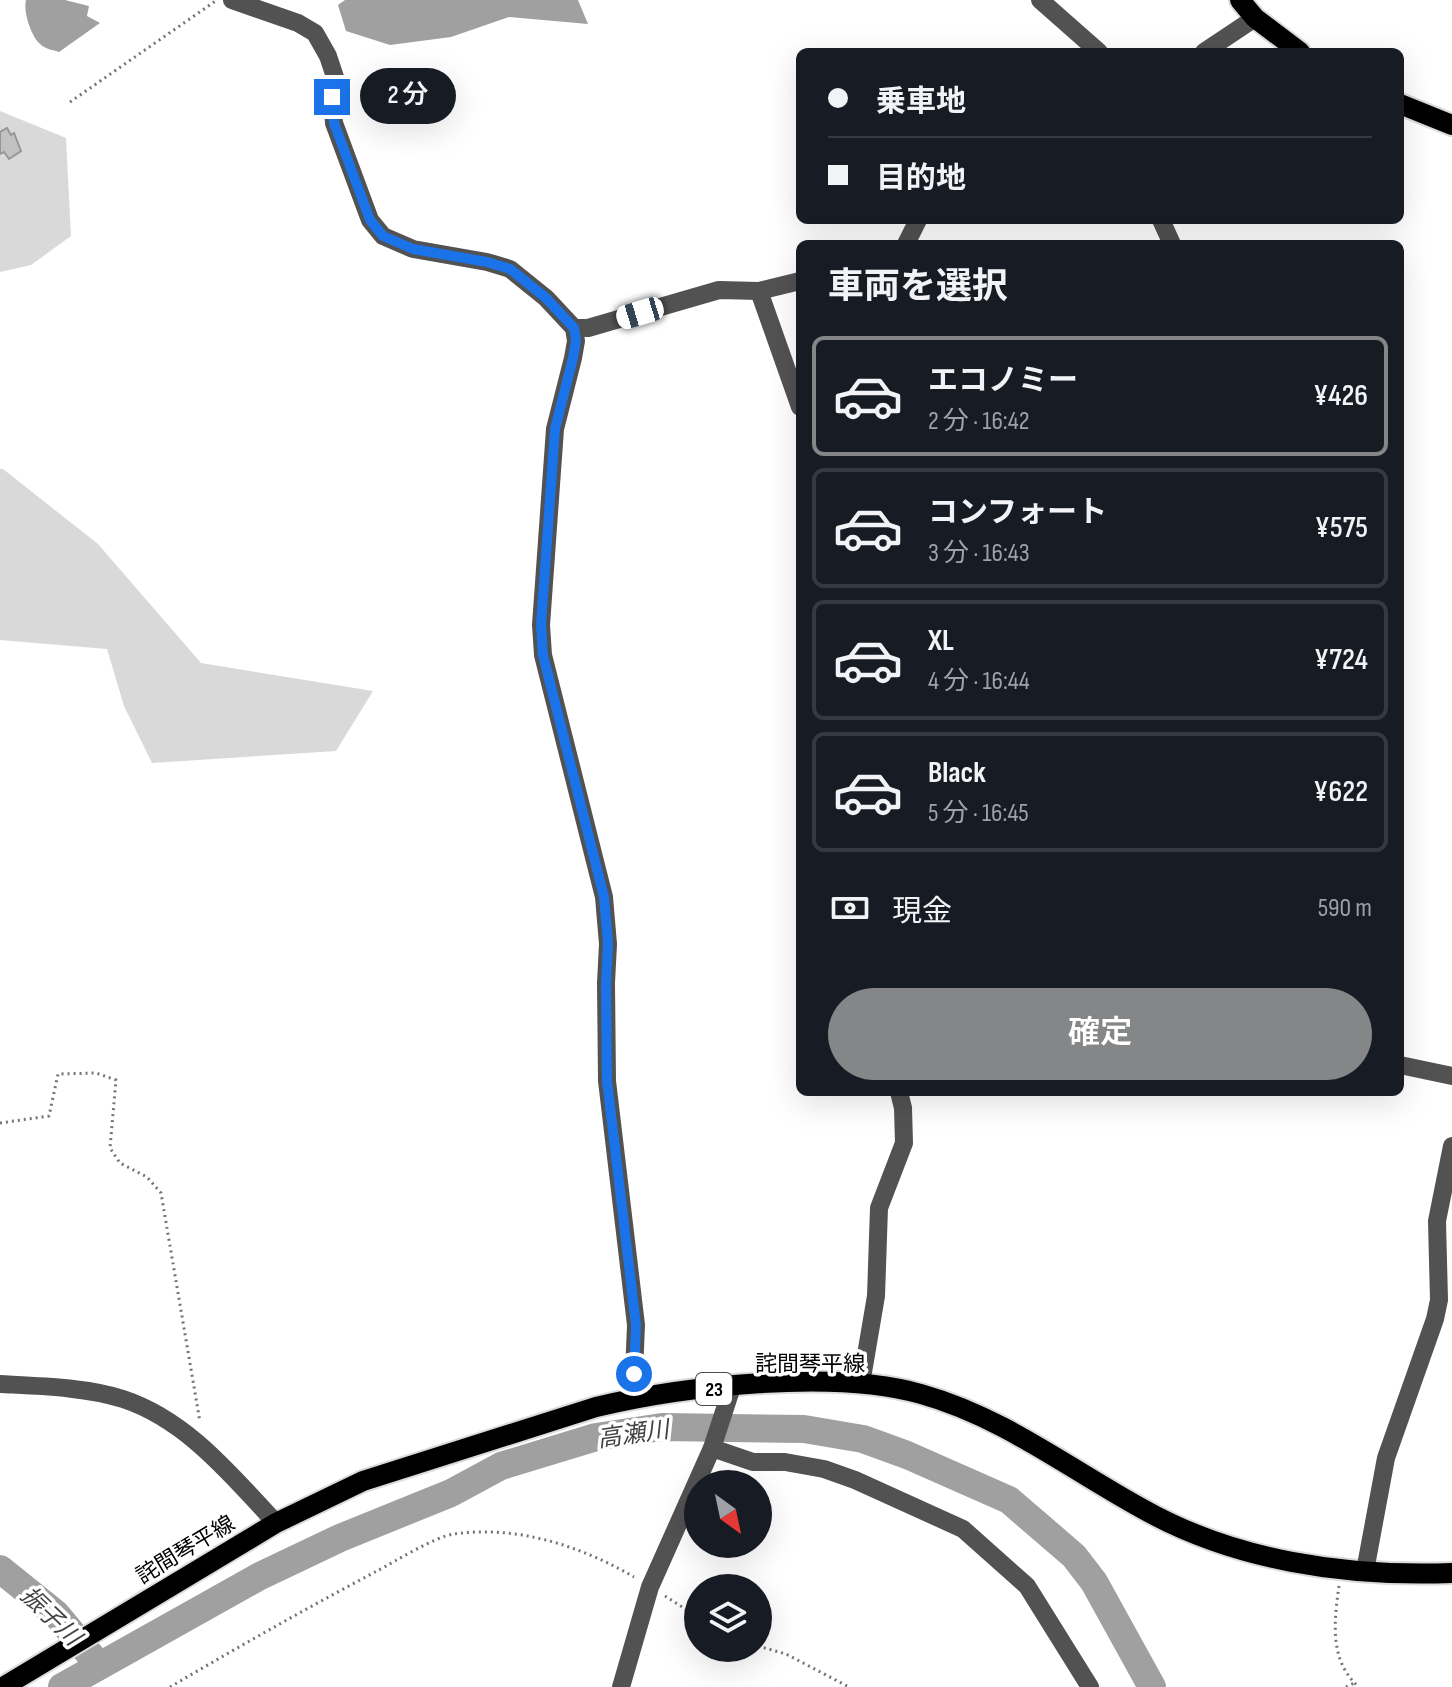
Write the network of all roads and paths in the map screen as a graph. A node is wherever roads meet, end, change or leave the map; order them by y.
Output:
1 (217, 0) edge
2 (232, 0) edge
3 (1040, 0) edge
4 (1240, 0) edge
5 (1255, 18) junction
6 (1094, 48) edge
7 (1210, 48) edge
8 (1295, 48) edge
9 (70, 102) dead end
10 (1404, 106) edge
11 (1452, 125) edge
12 (796, 282) edge
13 (759, 291) junction
14 (574, 328) junction
15 (796, 396) edge
16 (1404, 1066) edge
17 (1452, 1076) edge
18 (900, 1096) edge
19 (0, 1123) edge
20 (1452, 1146) edge
21 (0, 1384) edge
22 (861, 1384) junction
23 (732, 1387) junction
24 (633, 1398) junction
25 (204, 1448) junction
26 (712, 1448) junction
27 (276, 1523) junction
28 (1341, 1569) junction
29 (1365, 1571) junction
30 (1452, 1573) edge
31 (650, 1587) junction
32 (684, 1608) edge
33 (772, 1650) edge
34 (1354, 1683) junction
35 (3, 1687) edge
36 (170, 1687) edge
37 (621, 1687) edge
38 (849, 1687) edge
39 (1090, 1687) edge
40 (1346, 1687) edge
41 (1359, 1687) edge

1 - 9 path
2 - 14 street
3 - 6 street
4 - 5 main road
5 - 7 street
5 - 8 main road
10 - 11 main road
12 - 13 street
13 - 14 street
13 - 15 street
14 - 24 street
16 - 17 street
18 - 22 street
19 - 25 path
20 - 29 street
21 - 25 street
22 - 23 main road, 詫間琴平線 / 23
22 - 28 main road, 詫間琴平線 / 23
23 - 24 main road, 詫間琴平線 / 23
23 - 26 street
24 - 27 main road, 詫間琴平線 / 23
25 - 27 street
26 - 31 street
26 - 39 street
27 - 35 main road, 詫間琴平線 / 23
28 - 29 main road, 詫間琴平線 / 23
28 - 34 path
29 - 30 main road, 詫間琴平線 / 23
31 - 32 path
31 - 36 path
31 - 37 street
33 - 38 path
34 - 40 path
34 - 41 path

